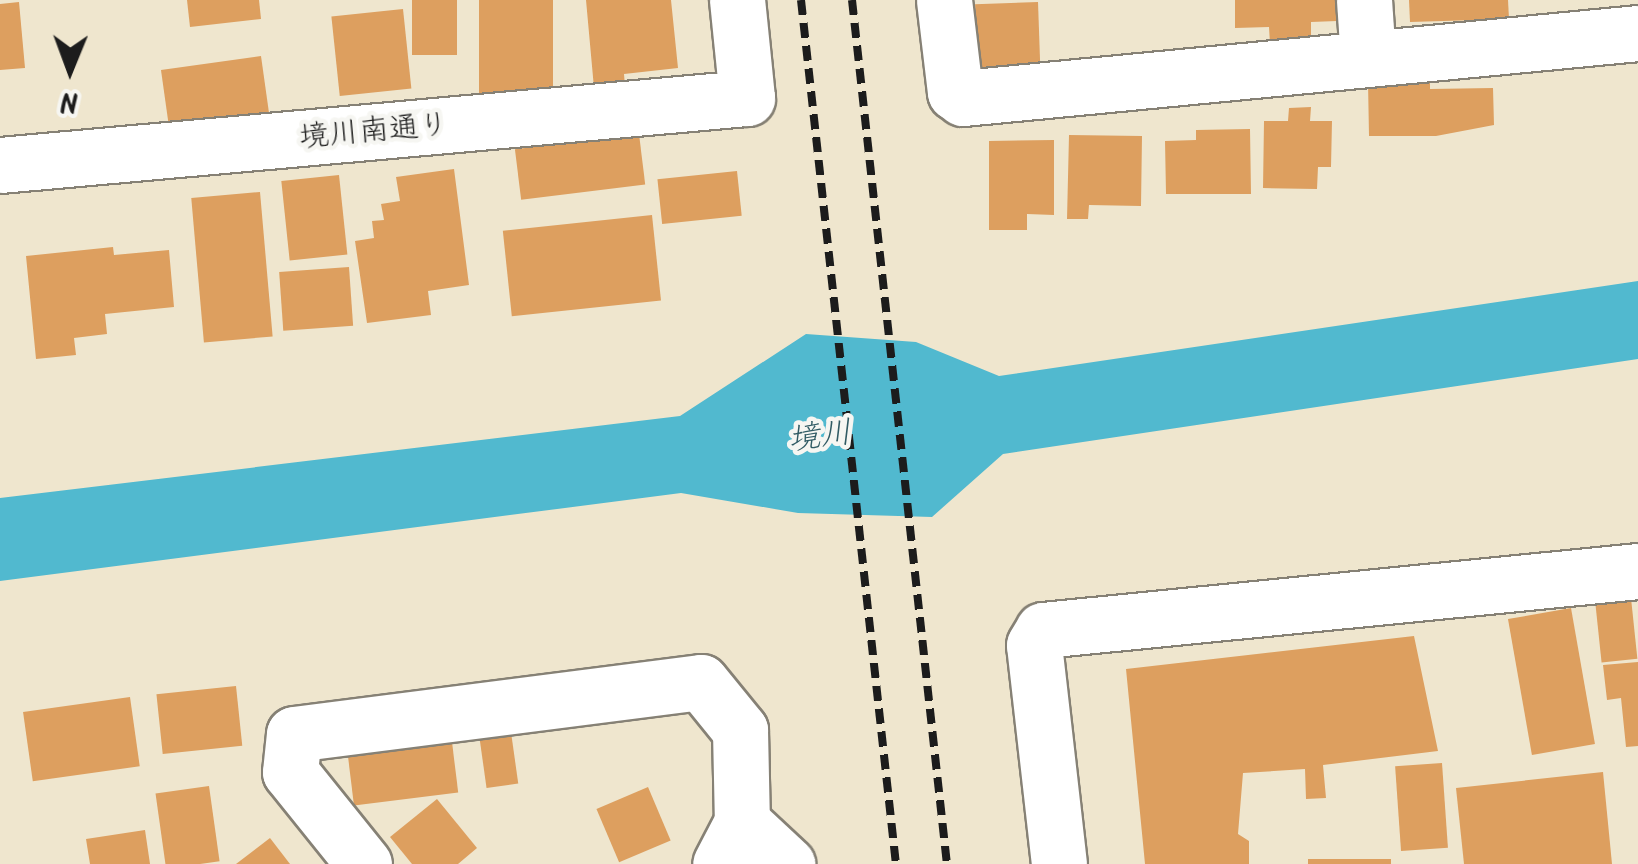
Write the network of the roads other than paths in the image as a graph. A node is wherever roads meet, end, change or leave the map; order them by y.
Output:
1 (737, 0) edge
2 (944, 0) edge
3 (1364, 0) edge
4 (1638, 33) edge
5 (1368, 58) junction
6 (0, 165) edge
7 (1638, 572) edge
8 (731, 843) edge
9 (364, 864) edge
10 (787, 864) edge
11 (1059, 864) edge

1 - 6 street, 境川南通り
2 - 5 street
3 - 5 street
4 - 5 street
7 - 11 street
8 - 9 street
8 - 10 street

